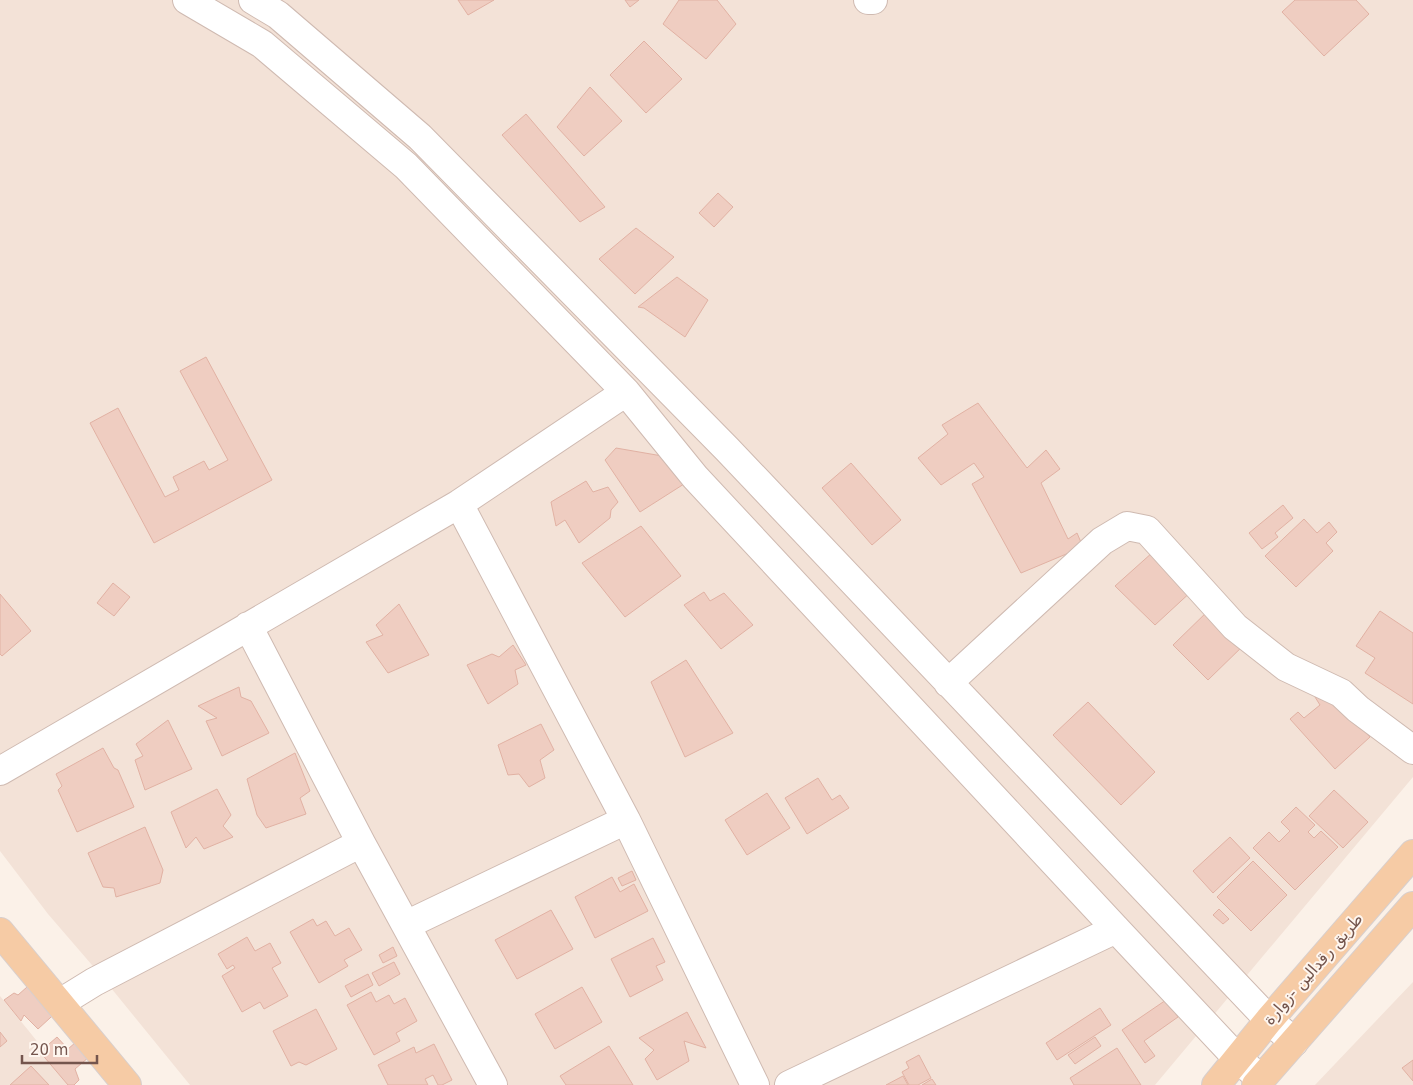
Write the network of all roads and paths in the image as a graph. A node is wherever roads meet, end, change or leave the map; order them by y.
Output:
1 (187, 0) edge
2 (253, 0) edge
3 (868, 0) edge
4 (873, 0) edge
5 (626, 392) junction
6 (459, 504) junction
7 (248, 626) junction
8 (948, 683) junction
9 (1413, 750) edge
10 (0, 771) edge
11 (626, 820) junction
12 (361, 843) junction
13 (1413, 854) edge
14 (1413, 906) edge
15 (406, 925) junction
16 (1116, 929) junction
17 (3, 943) edge
18 (60, 1003) junction
19 (1269, 1020) junction
20 (1294, 1042) junction
21 (1237, 1058) junction
22 (120, 1082) edge
23 (1258, 1082) edge
24 (493, 1085) edge
25 (755, 1085) edge
26 (789, 1085) edge
27 (1216, 1085) edge

1 - 5 street
2 - 8 street
3 - 4 street
5 - 6 street
5 - 16 street
6 - 7 street
6 - 11 street
7 - 10 street
7 - 12 street
8 - 9 street
8 - 19 street
11 - 15 street
11 - 25 street
12 - 15 street
12 - 18 street
13 - 19 main road, طريق رقدالين -زوارة
14 - 20 main road, طريق رقدالين -زوارة
15 - 24 street
16 - 21 street
16 - 26 street
17 - 18 main road
18 - 22 main road
19 - 20 street
19 - 21 main road, طريق رقدالين -زوارة
20 - 23 main road, طريق رقدالين -زوارة
21 - 23 street
21 - 27 main road, طريق رقدالين -زوارة

